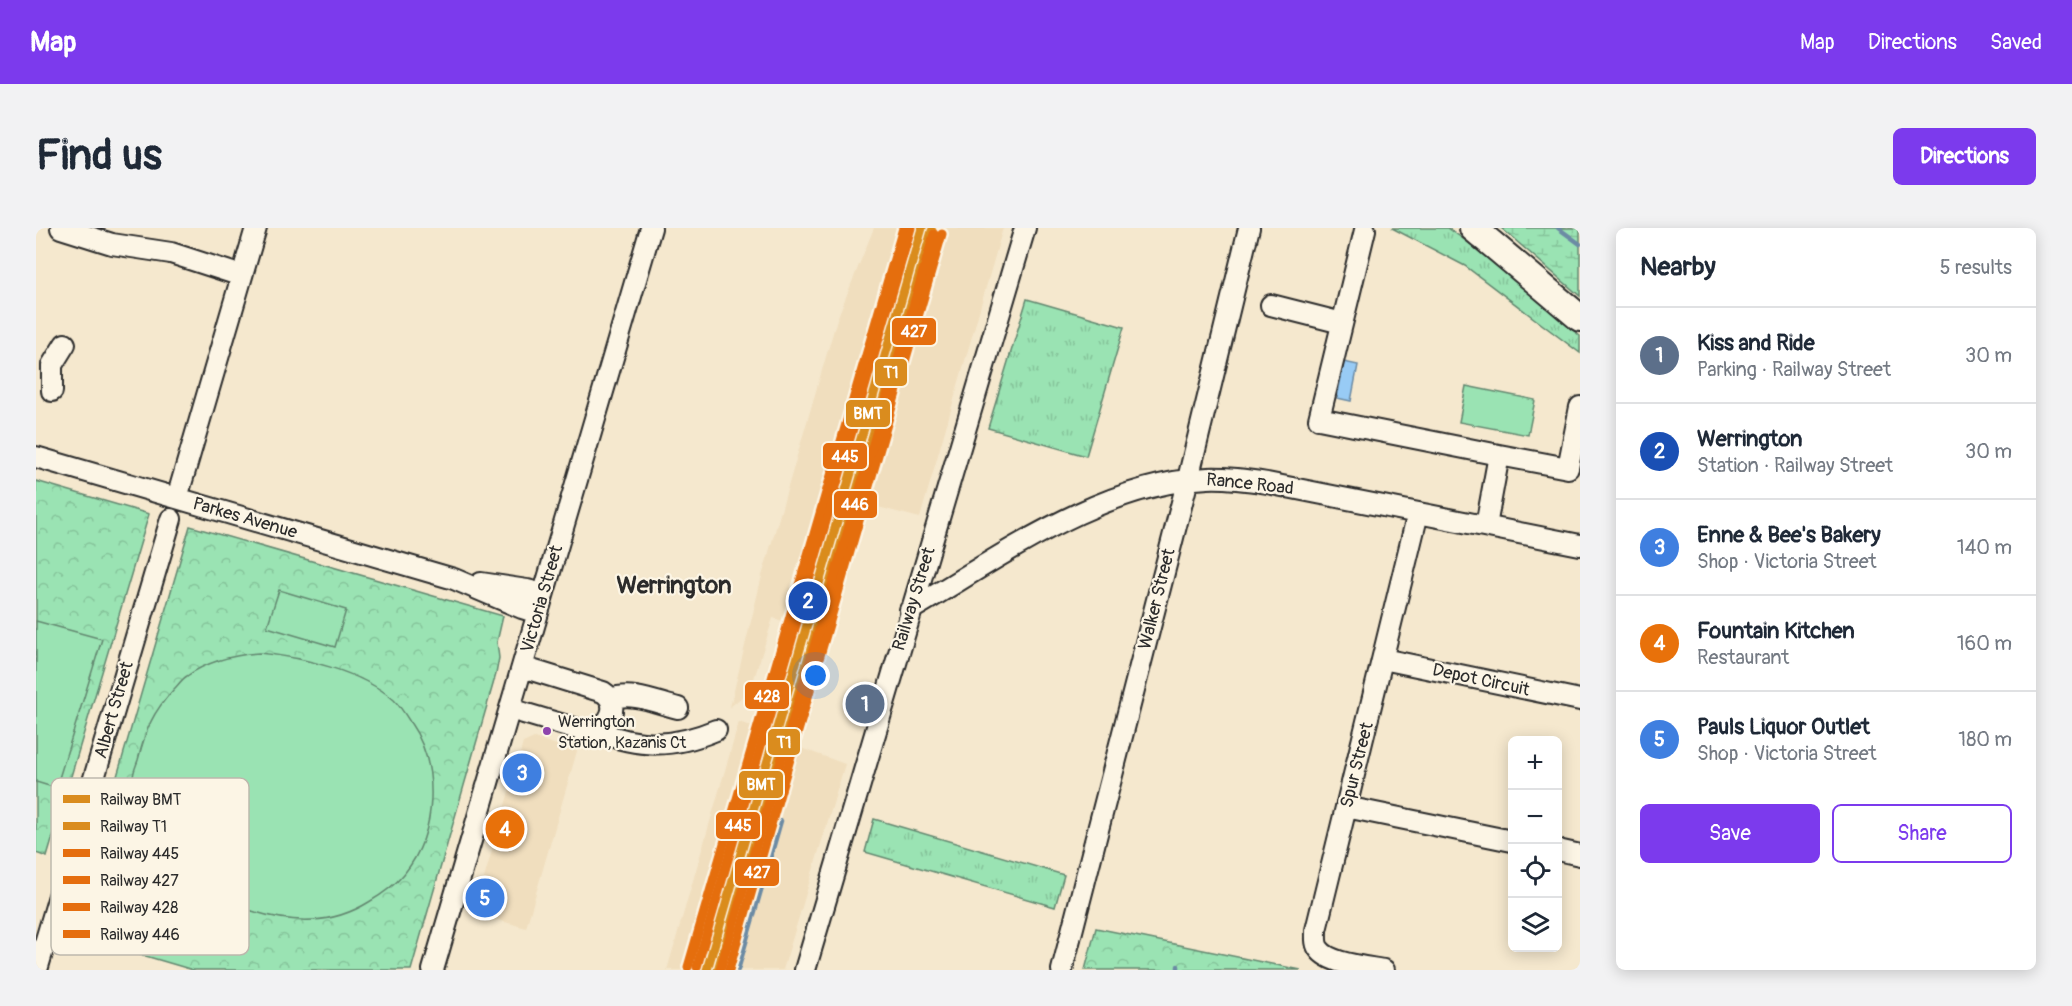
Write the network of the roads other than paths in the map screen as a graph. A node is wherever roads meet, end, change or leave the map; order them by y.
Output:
1 (61, 228) edge
2 (255, 228) edge
3 (651, 228) edge
4 (1025, 228) edge
5 (1249, 228) edge
6 (1473, 228) edge
7 (1365, 230) dead end
8 (242, 276) junction
9 (1270, 305) dead end
10 (1580, 318) edge
11 (1342, 323) junction
12 (65, 344) dead end
13 (44, 362) edge
14 (52, 391) dead end
15 (1580, 407) edge
16 (1499, 455) junction
17 (36, 457) edge
18 (1188, 480) junction
19 (177, 498) junction
20 (1418, 513) junction
21 (171, 519) dead end
22 (1486, 526) junction
23 (1580, 545) edge
24 (541, 604) junction
25 (910, 610) junction
26 (1383, 659) junction
27 (522, 667) junction
28 (611, 699) junction
29 (1580, 700) edge
30 (678, 708) dead end
31 (510, 709) junction
32 (716, 730) dead end
33 (596, 731) junction
34 (94, 778) edge
35 (1346, 807) junction
36 (1508, 840) edge
37 (1562, 851) edge
38 (1580, 855) edge
39 (51, 923) edge
40 (37, 970) edge
41 (433, 970) edge
42 (805, 970) edge
43 (1062, 970) edge
44 (1384, 970) edge

1 - 8 street
2 - 8 street
3 - 24 street, Victoria Street
4 - 25 street, Railway Street
5 - 18 street, Walker Street
6 - 10 main road
7 - 11 street
8 - 19 street
9 - 11 street
11 - 16 street
12 - 13 street
13 - 14 street
15 - 16 street
16 - 22 street
17 - 19 street, Parkes Avenue
18 - 20 street, Rance Road
18 - 25 street, Rance Road
18 - 43 street, Walker Street
19 - 24 street, Parkes Avenue
20 - 22 street, Rance Road
20 - 26 street, Spur Street
21 - 34 street, Albert Street
22 - 23 street, Rance Road
24 - 27 street, Victoria Street
25 - 42 street, Railway Street
26 - 29 street, Depot Circuit
26 - 35 street, Spur Street
27 - 28 street
27 - 31 street, Victoria Street
28 - 30 street
28 - 33 street
31 - 33 street
31 - 41 street, Victoria Street
32 - 33 street
35 - 36 street
35 - 44 street, Spur Street
37 - 38 street
39 - 40 street, Albert Street

